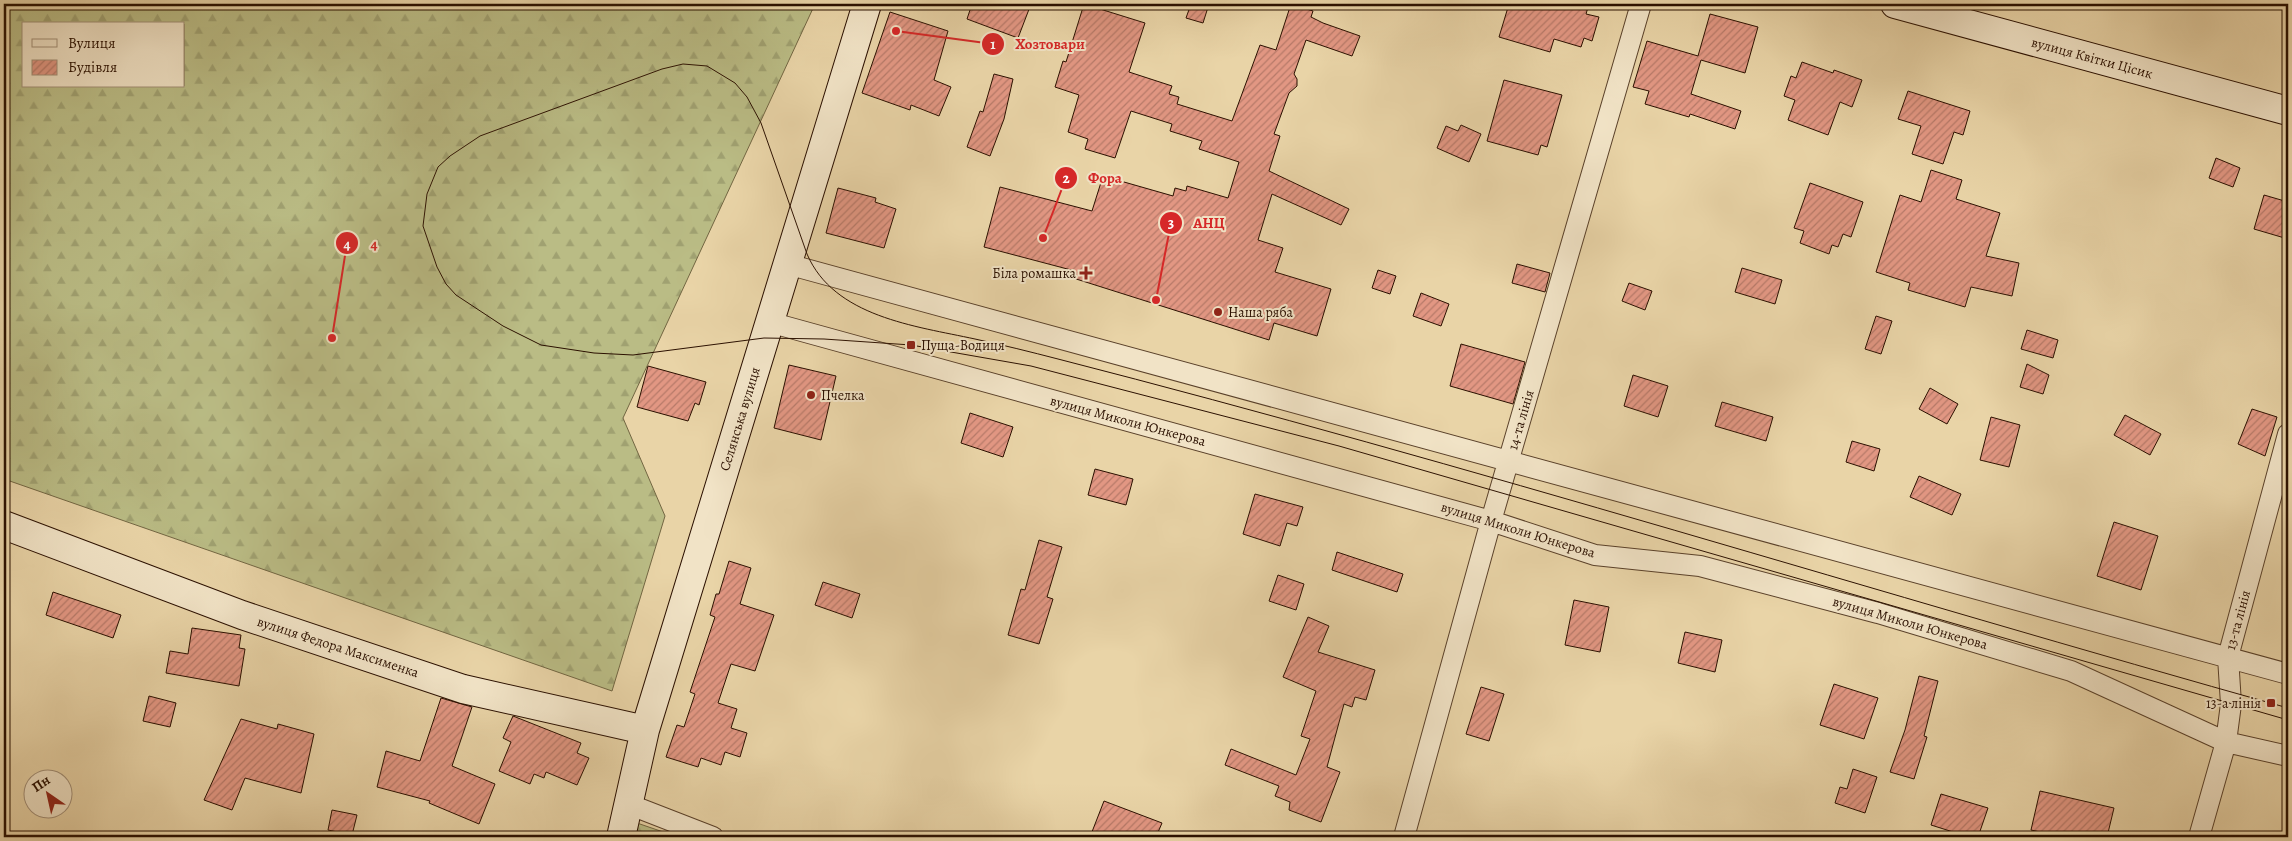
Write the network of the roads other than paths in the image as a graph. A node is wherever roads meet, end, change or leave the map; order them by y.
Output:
1 (867, 4) edge
2 (1641, 4) edge
3 (1895, 4) edge
4 (2288, 111) edge
5 (787, 264) junction
6 (770, 322) junction
7 (2288, 434) edge
8 (1510, 461) junction
9 (1491, 521) junction
10 (4, 525) edge
11 (2228, 656) junction
12 (2288, 674) edge
13 (645, 730) junction
14 (2226, 742) junction
15 (2288, 756) edge
16 (628, 804) junction
17 (621, 837) edge
18 (713, 837) edge
19 (1404, 837) edge
20 (2199, 837) edge

1 - 5 street, Селянська вулиця
2 - 8 street, 14-та лінія
3 - 4 street, вулиця Квітки Цісик
5 - 6 street, Селянська вулиця
5 - 8 street
6 - 9 street, вулиця Миколи Юнкерова
6 - 13 street, Селянська вулиця
7 - 11 street, 13-та лінія
8 - 9 street, 14-та лінія
8 - 11 street
9 - 14 street, вулиця Миколи Юнкерова
9 - 19 street, 14-та лінія
10 - 13 street, вулиця Федора Максименка
11 - 12 street
11 - 14 street, 13-та лінія
13 - 16 street, Селянська вулиця
14 - 15 street, вулиця Миколи Юнкерова
14 - 20 street, 13-та лінія
16 - 17 street, Селянська вулиця
16 - 18 street

